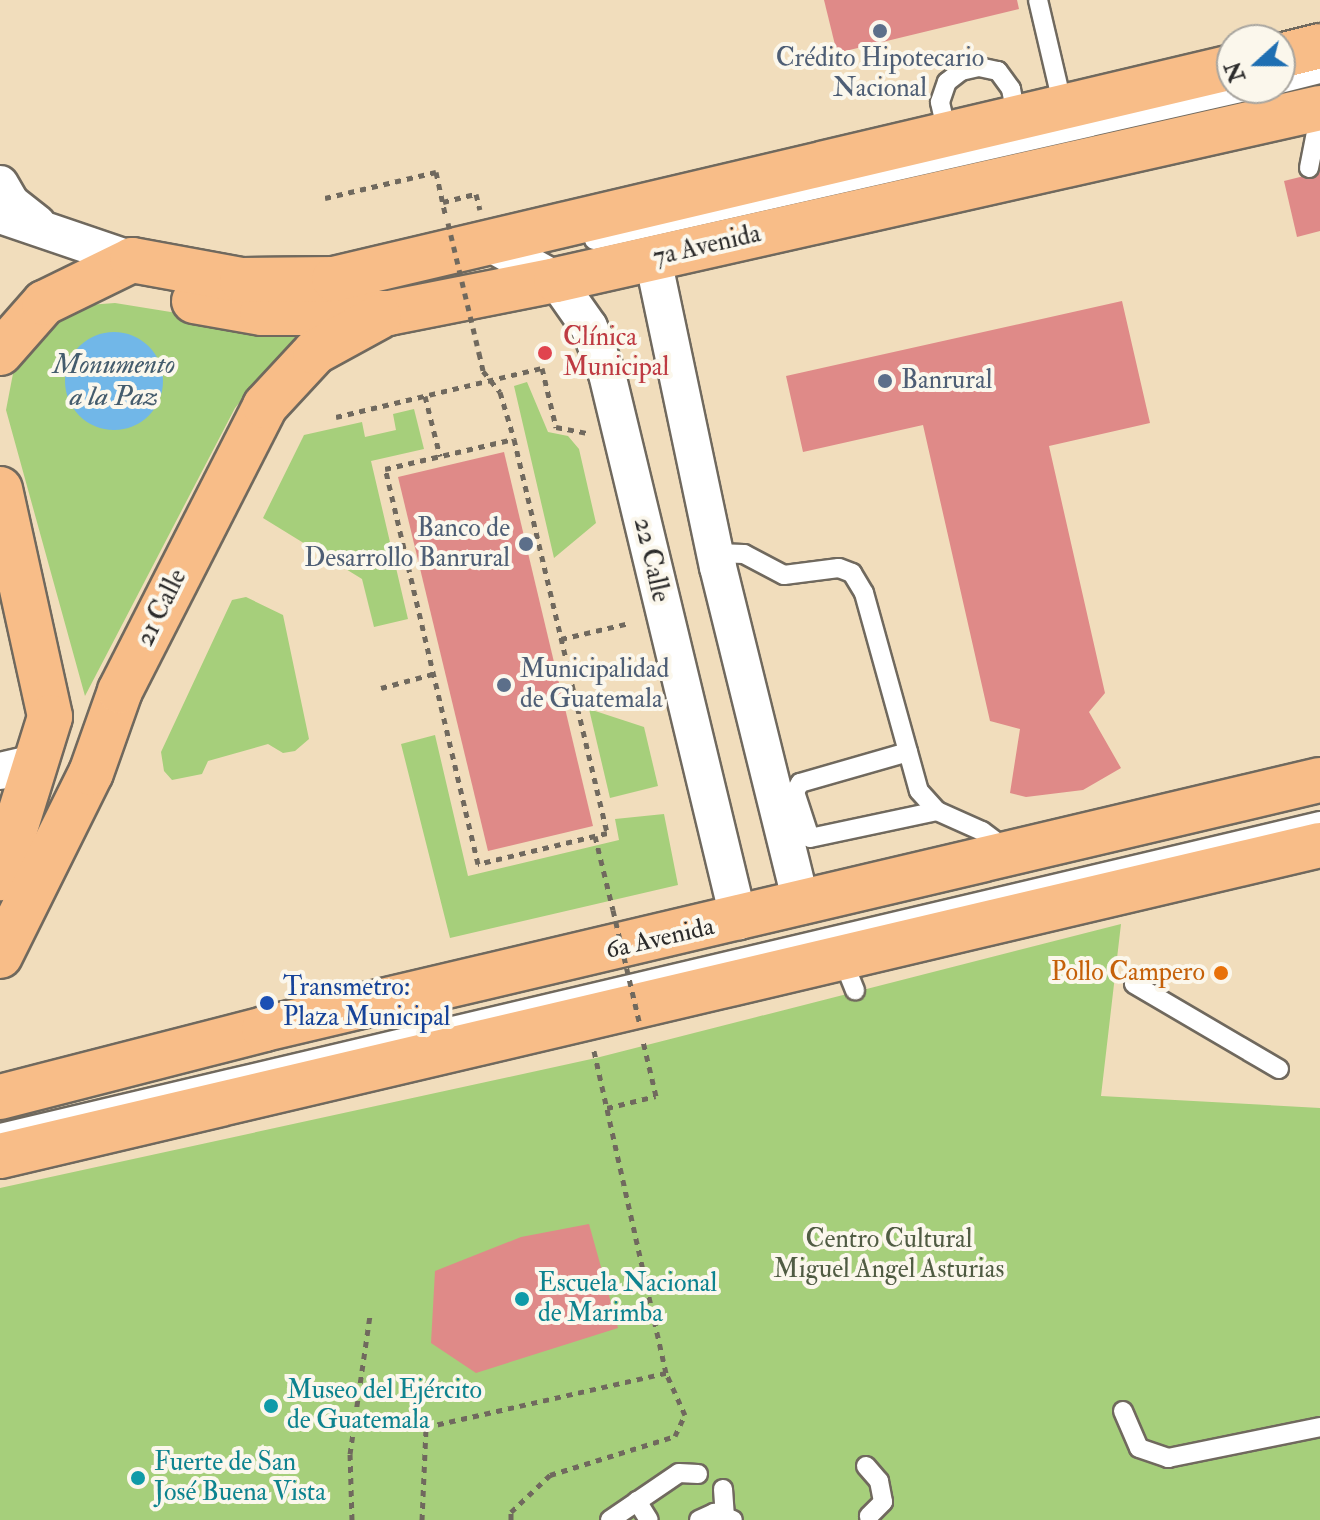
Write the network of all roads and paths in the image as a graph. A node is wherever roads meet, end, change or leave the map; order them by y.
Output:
1 (1038, 0) edge
2 (1320, 46) edge
3 (1296, 52) edge
4 (1216, 71) edge
5 (1320, 74) edge
6 (1296, 80) edge
7 (1216, 99) edge
8 (1063, 107) junction
9 (1320, 110) edge
10 (1017, 119) junction
11 (948, 137) junction
12 (1309, 168) dead end
13 (0, 184) edge
14 (476, 194) dead end
15 (325, 198) dead end
16 (443, 202) junction
17 (0, 215) edge
18 (51, 233) junction
19 (538, 255) junction
20 (653, 259) junction
21 (132, 260) junction
22 (89, 279) junction
23 (389, 313) junction
24 (0, 353) edge
25 (490, 380) junction
26 (425, 396) junction
27 (336, 417) dead end
28 (586, 433) dead end
29 (514, 439) junction
30 (440, 456) junction
31 (0, 489) edge
32 (715, 553) junction
33 (630, 623) dead end
34 (561, 639) junction
35 (433, 674) junction
36 (381, 688) dead end
37 (120, 691) junction
38 (908, 752) junction
39 (20, 767) edge
40 (1320, 780) edge
41 (937, 811) junction
42 (1320, 821) edge
43 (595, 836) junction
44 (1320, 845) edge
45 (1014, 856) junction
46 (1, 876) edge
47 (802, 906) junction
48 (739, 921) junction
49 (0, 956) edge
50 (1134, 984) dead end
51 (596, 1058) dead end
52 (1279, 1069) dead end
53 (7, 1092) edge
54 (607, 1108) junction
55 (0, 1133) edge
56 (0, 1156) edge
57 (370, 1316) dead end
58 (666, 1373) junction
59 (1123, 1411) dead end
60 (1320, 1427) edge
61 (866, 1466) dead end
62 (698, 1474) dead end
63 (723, 1489) dead end
64 (637, 1501) junction
65 (869, 1516) dead end
66 (729, 1517) edge
67 (352, 1520) edge
68 (422, 1520) edge
69 (511, 1520) edge
70 (610, 1520) edge
71 (649, 1520) edge
72 (699, 1520) edge

1 - 8 lane
2 - 3 main road
4 - 8 main road, 7a Avenida
5 - 6 lane
7 - 19 lane
8 - 10 main road, 7a Avenida
9 - 12 lane
9 - 20 main road, 7a Avenida
10 - 11 main road, 7a Avenida
10 - 11 lane
11 - 19 main road, 7a Avenida
13 - 18 street
14 - 16 path
15 - 16 path
16 - 25 path, bridge
17 - 18 street
18 - 21 street
19 - 20 main road, 7a Avenida
19 - 21 main road, 7a Avenida
19 - 23 main road, 7a Avenida
19 - 48 street, 22 Calle
20 - 32 street
21 - 22 main road
22 - 23 main road, 7a Avenida
22 - 24 main road
23 - 37 main road, 21 Calle
25 - 26 path
25 - 28 path
25 - 29 path
26 - 27 path
26 - 30 path
29 - 30 path
29 - 34 path
30 - 35 path
31 - 39 main road
32 - 38 lane
32 - 47 street
33 - 34 path
34 - 43 path
35 - 36 path
35 - 43 path
37 - 46 main road
37 - 49 main road, 21 Calle
38 - 41 lane
38 - 41 lane
39 - 46 main road
40 - 45 main road, 6a Avenida
41 - 45 lane
42 - 55 lane
43 - 54 path, bridge
44 - 56 main road
45 - 47 main road, 6a Avenida
47 - 48 main road, 6a Avenida
48 - 53 main road, 6a Avenida
50 - 52 lane
51 - 54 path
54 - 58 path
57 - 67 path
58 - 68 path
58 - 69 path
59 - 60 lane
61 - 65 lane
62 - 64 lane
63 - 66 lane
64 - 70 lane
64 - 71 lane
66 - 72 lane

